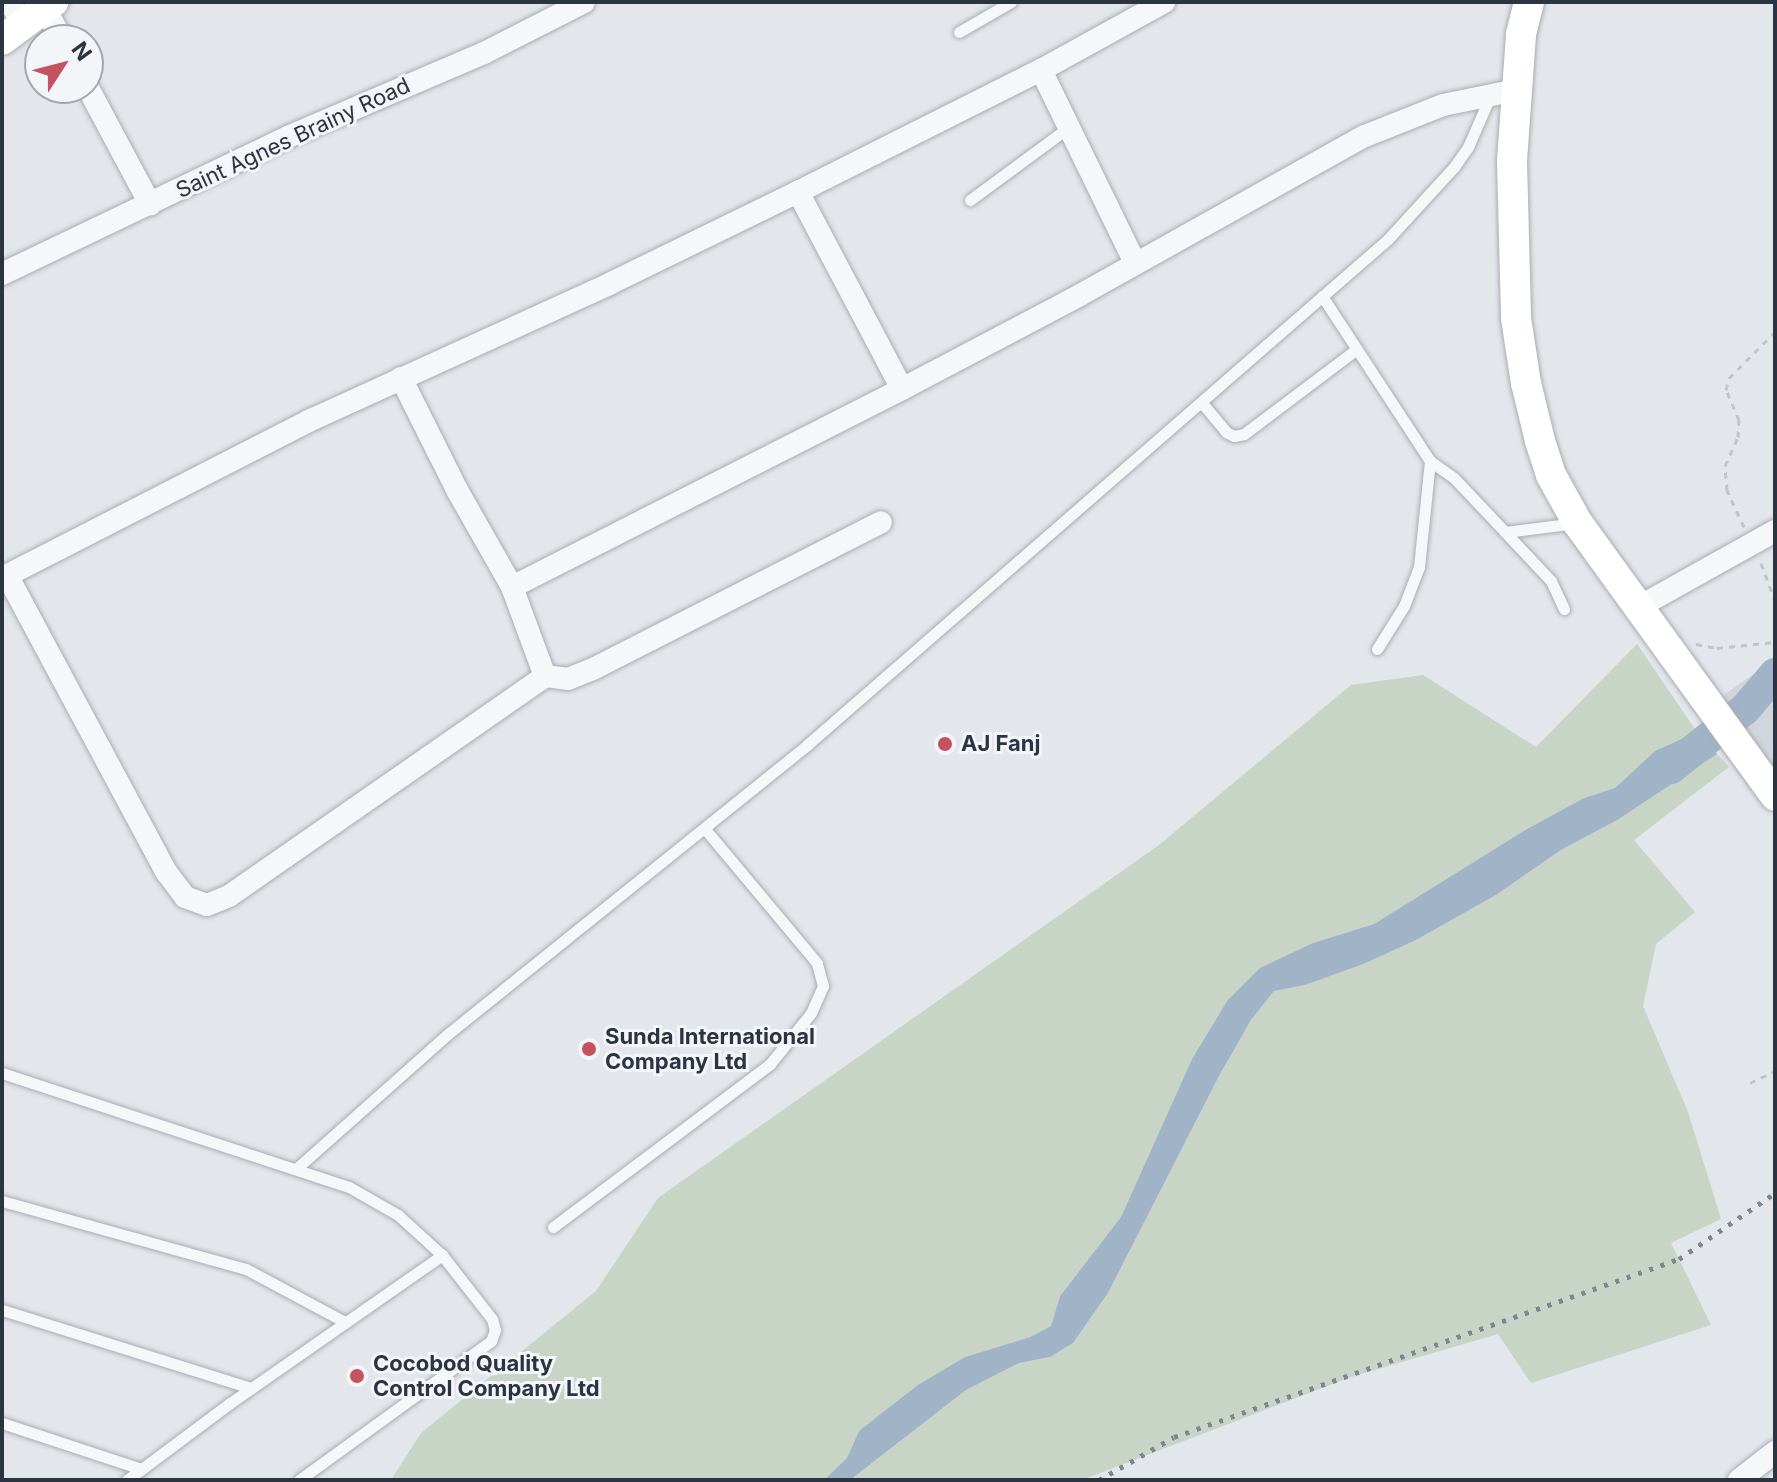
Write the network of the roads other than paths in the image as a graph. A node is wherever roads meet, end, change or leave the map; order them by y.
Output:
1 (584, 2) edge
2 (1011, 2) edge
3 (1164, 2) edge
4 (1529, 2) edge
5 (959, 32) dead end
6 (1041, 70) junction
7 (1502, 95) junction
8 (97, 104) edge
9 (1069, 127) junction
10 (798, 192) junction
11 (970, 200) dead end
12 (150, 204) junction
13 (1135, 263) junction
14 (2, 274) edge
15 (1322, 296) junction
16 (1357, 349) junction
17 (401, 378) junction
18 (902, 389) junction
19 (1202, 403) junction
20 (1430, 461) junction
21 (881, 522) dead end
22 (1577, 522) junction
23 (1775, 531) edge
24 (1505, 532) junction
25 (5, 577) edge
26 (512, 587) junction
27 (1637, 608) junction
28 (1564, 609) dead end
29 (1377, 649) dead end
30 (545, 676) junction
31 (1775, 796) edge
32 (705, 829) junction
33 (2, 1073) edge
34 (297, 1168) junction
35 (2, 1201) edge
36 (553, 1227) dead end
37 (442, 1255) junction
38 (2, 1310) edge
39 (345, 1322) junction
40 (251, 1388) junction
41 (2, 1423) edge
42 (1775, 1452) edge
43 (141, 1469) junction
44 (127, 1480) edge
45 (299, 1480) edge
46 (1739, 1480) edge

1 - 12 street, Saint Agnes Brainy Road
2 - 5 lane
3 - 6 street
4 - 7 main road
6 - 9 street
6 - 10 street
7 - 13 street
7 - 15 lane
7 - 22 main road
8 - 12 street
9 - 11 lane
9 - 13 street
10 - 17 street
10 - 18 street
12 - 14 street, Saint Agnes Brainy Road
13 - 18 street
15 - 16 lane
15 - 19 lane
16 - 19 lane
16 - 20 lane
17 - 25 street
17 - 26 street
18 - 26 street
19 - 32 lane
20 - 24 lane
20 - 29 lane
21 - 30 street
22 - 24 lane
22 - 27 main road
23 - 27 street
24 - 28 lane
25 - 30 street
26 - 30 street
27 - 31 main road
32 - 34 lane
32 - 36 lane
33 - 34 lane
34 - 37 lane
35 - 39 lane
37 - 39 lane
37 - 45 lane
38 - 40 lane
39 - 40 lane
40 - 43 lane
41 - 43 lane
42 - 46 street
43 - 44 lane

